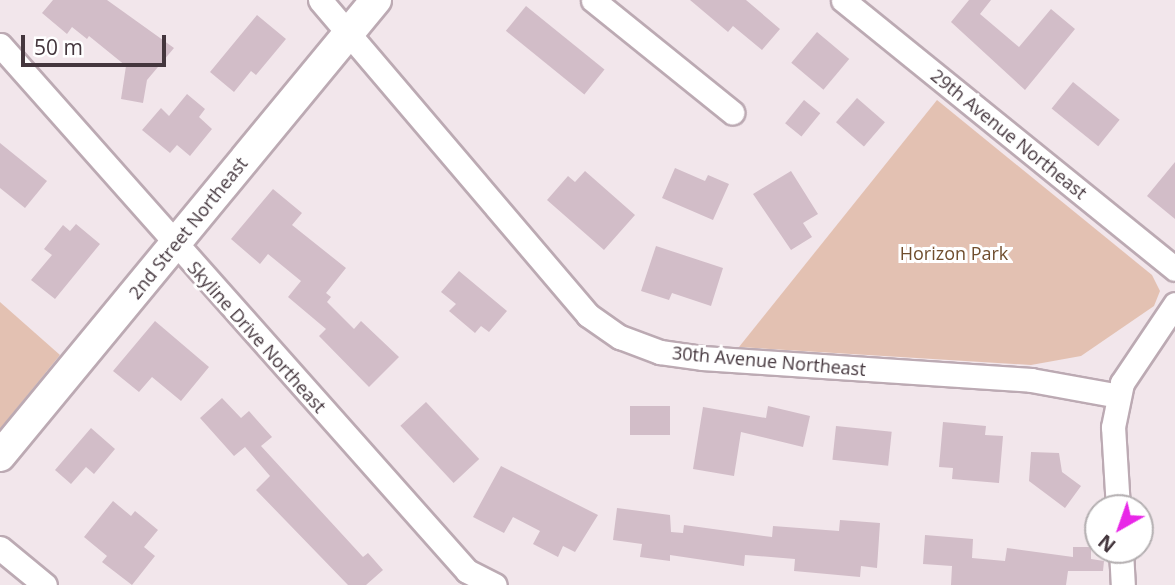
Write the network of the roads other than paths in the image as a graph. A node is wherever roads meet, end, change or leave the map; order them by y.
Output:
1 (320, 0) edge
2 (376, 0) edge
3 (593, 0) edge
4 (843, 0) edge
5 (348, 34) junction
6 (0, 45) edge
7 (732, 112) dead end
8 (174, 245) junction
9 (1175, 269) edge
10 (1175, 304) edge
11 (1119, 396) junction
12 (0, 456) edge
13 (1117, 494) edge
14 (0, 548) edge
15 (1122, 564) edge
16 (45, 585) edge
17 (495, 585) edge
18 (1123, 585) edge

1 - 5 street, 30th Avenue Northeast
2 - 5 street, 2nd Street Northeast
3 - 7 street
4 - 9 street, 29th Avenue Northeast
5 - 8 street, 2nd Street Northeast
5 - 11 street, 30th Avenue Northeast
6 - 8 street, Skyline Drive Northeast
8 - 12 street, 2nd Street Northeast
8 - 17 street, Skyline Drive Northeast
10 - 11 street
11 - 13 street
14 - 16 street
15 - 18 street

